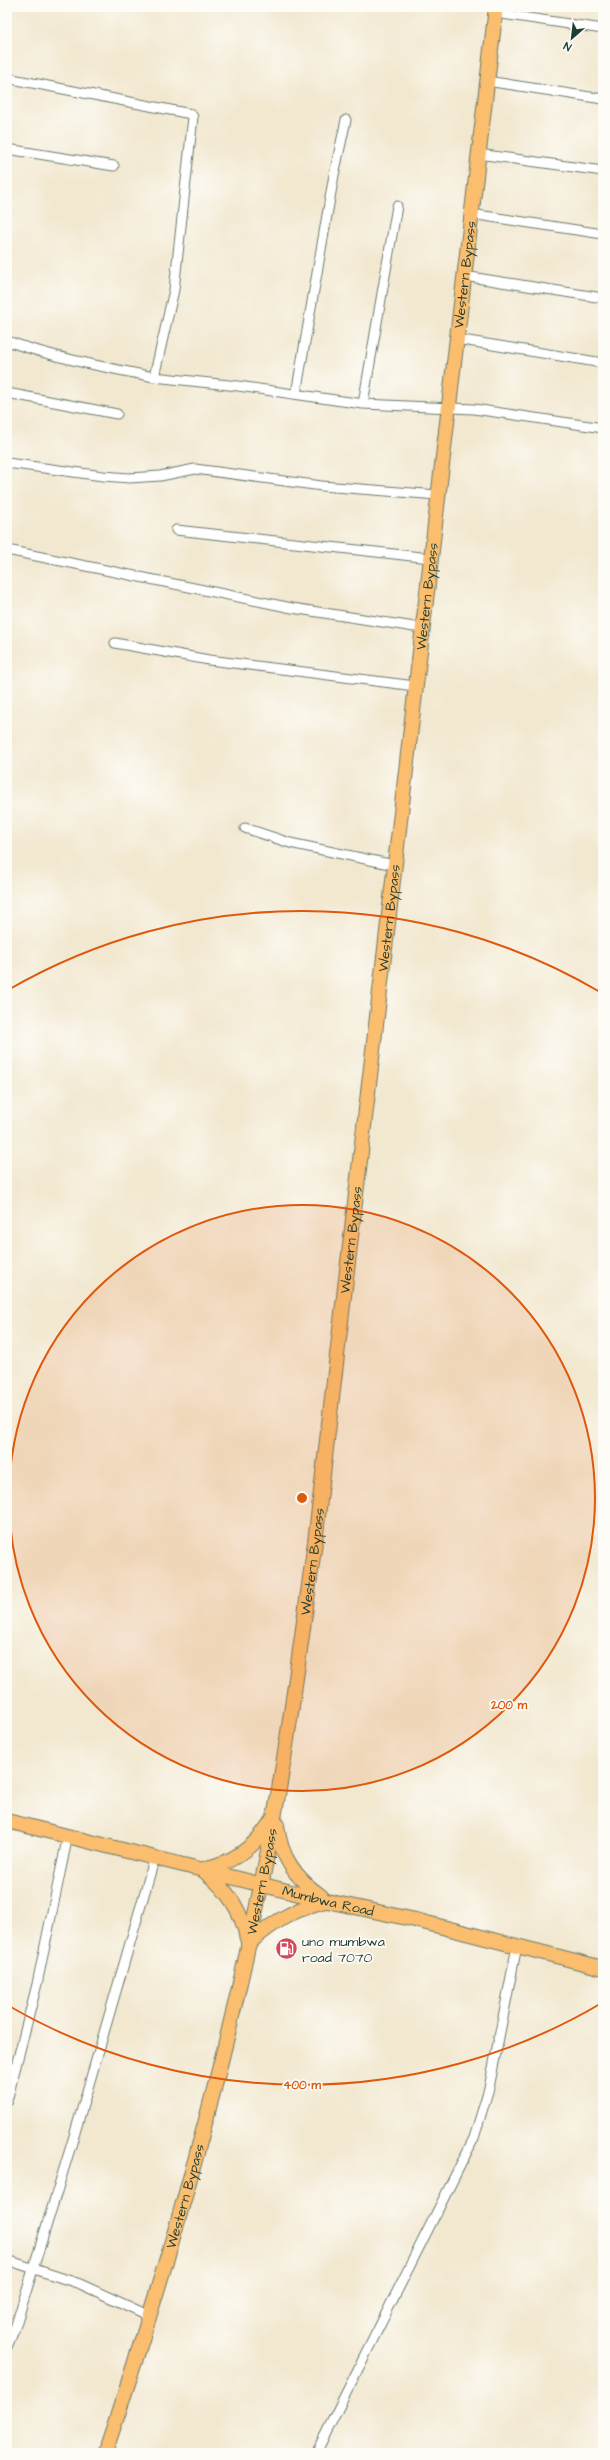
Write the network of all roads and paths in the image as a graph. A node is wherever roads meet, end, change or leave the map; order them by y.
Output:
1 (496, 10) edge
2 (603, 29) edge
3 (7, 78) edge
4 (487, 82) junction
5 (603, 99) edge
6 (346, 120) dead end
7 (7, 149) edge
8 (478, 154) junction
9 (114, 166) dead end
10 (603, 172) edge
11 (397, 206) dead end
12 (471, 214) junction
13 (603, 234) edge
14 (464, 276) junction
15 (603, 298) edge
16 (456, 339) junction
17 (7, 341) edge
18 (603, 363) edge
19 (154, 377) junction
20 (7, 394) edge
21 (296, 394) junction
22 (363, 404) junction
23 (448, 406) junction
24 (117, 414) dead end
25 (603, 428) edge
26 (7, 463) edge
27 (438, 496) junction
28 (176, 530) dead end
29 (7, 550) edge
30 (430, 558) junction
31 (421, 628) junction
32 (115, 643) dead end
33 (415, 686) junction
34 (245, 828) dead end
35 (394, 864) junction
36 (275, 1814) junction
37 (7, 1821) edge
38 (68, 1835) junction
39 (155, 1857) junction
40 (201, 1869) junction
41 (262, 1884) junction
42 (327, 1901) junction
43 (248, 1944) junction
44 (517, 1946) junction
45 (603, 1968) edge
46 (7, 2101) edge
47 (7, 2260) edge
48 (34, 2268) junction
49 (150, 2316) junction
50 (7, 2346) edge
51 (105, 2453) edge
52 (316, 2453) edge

1 - 2 street
1 - 4 main road, Western Bypass
3 - 19 street
4 - 5 street
4 - 8 main road, Western Bypass
6 - 21 street
7 - 9 street
8 - 10 street
8 - 12 main road, Western Bypass
11 - 22 street
12 - 13 street
12 - 14 main road, Western Bypass
14 - 15 street
14 - 16 main road, Western Bypass
16 - 18 street
16 - 23 main road, Western Bypass
17 - 19 street
19 - 21 street
20 - 24 street
21 - 22 street
22 - 23 street
23 - 25 street
23 - 27 main road, Western Bypass
26 - 27 street
27 - 30 main road, Western Bypass
28 - 30 street
29 - 31 street
30 - 31 main road, Western Bypass
31 - 33 main road, Western Bypass
32 - 33 street
33 - 35 main road, Western Bypass
34 - 35 street
35 - 36 main road, Western Bypass
36 - 40 main road
36 - 41 main road, Western Bypass
36 - 42 main road
37 - 38 main road, Mumbwa Road
38 - 39 main road, Mumbwa Road
38 - 46 street
39 - 40 main road, Mumbwa Road
39 - 48 street
40 - 41 main road, Mumbwa Road
40 - 43 main road
41 - 42 main road, Mumbwa Road
41 - 43 main road, Western Bypass
42 - 43 main road
42 - 44 main road, Mumbwa Road
43 - 49 main road, Western Bypass
44 - 45 main road, Mumbwa Road
44 - 52 street
47 - 48 street
48 - 49 street
48 - 50 street
49 - 51 main road, Western Bypass

